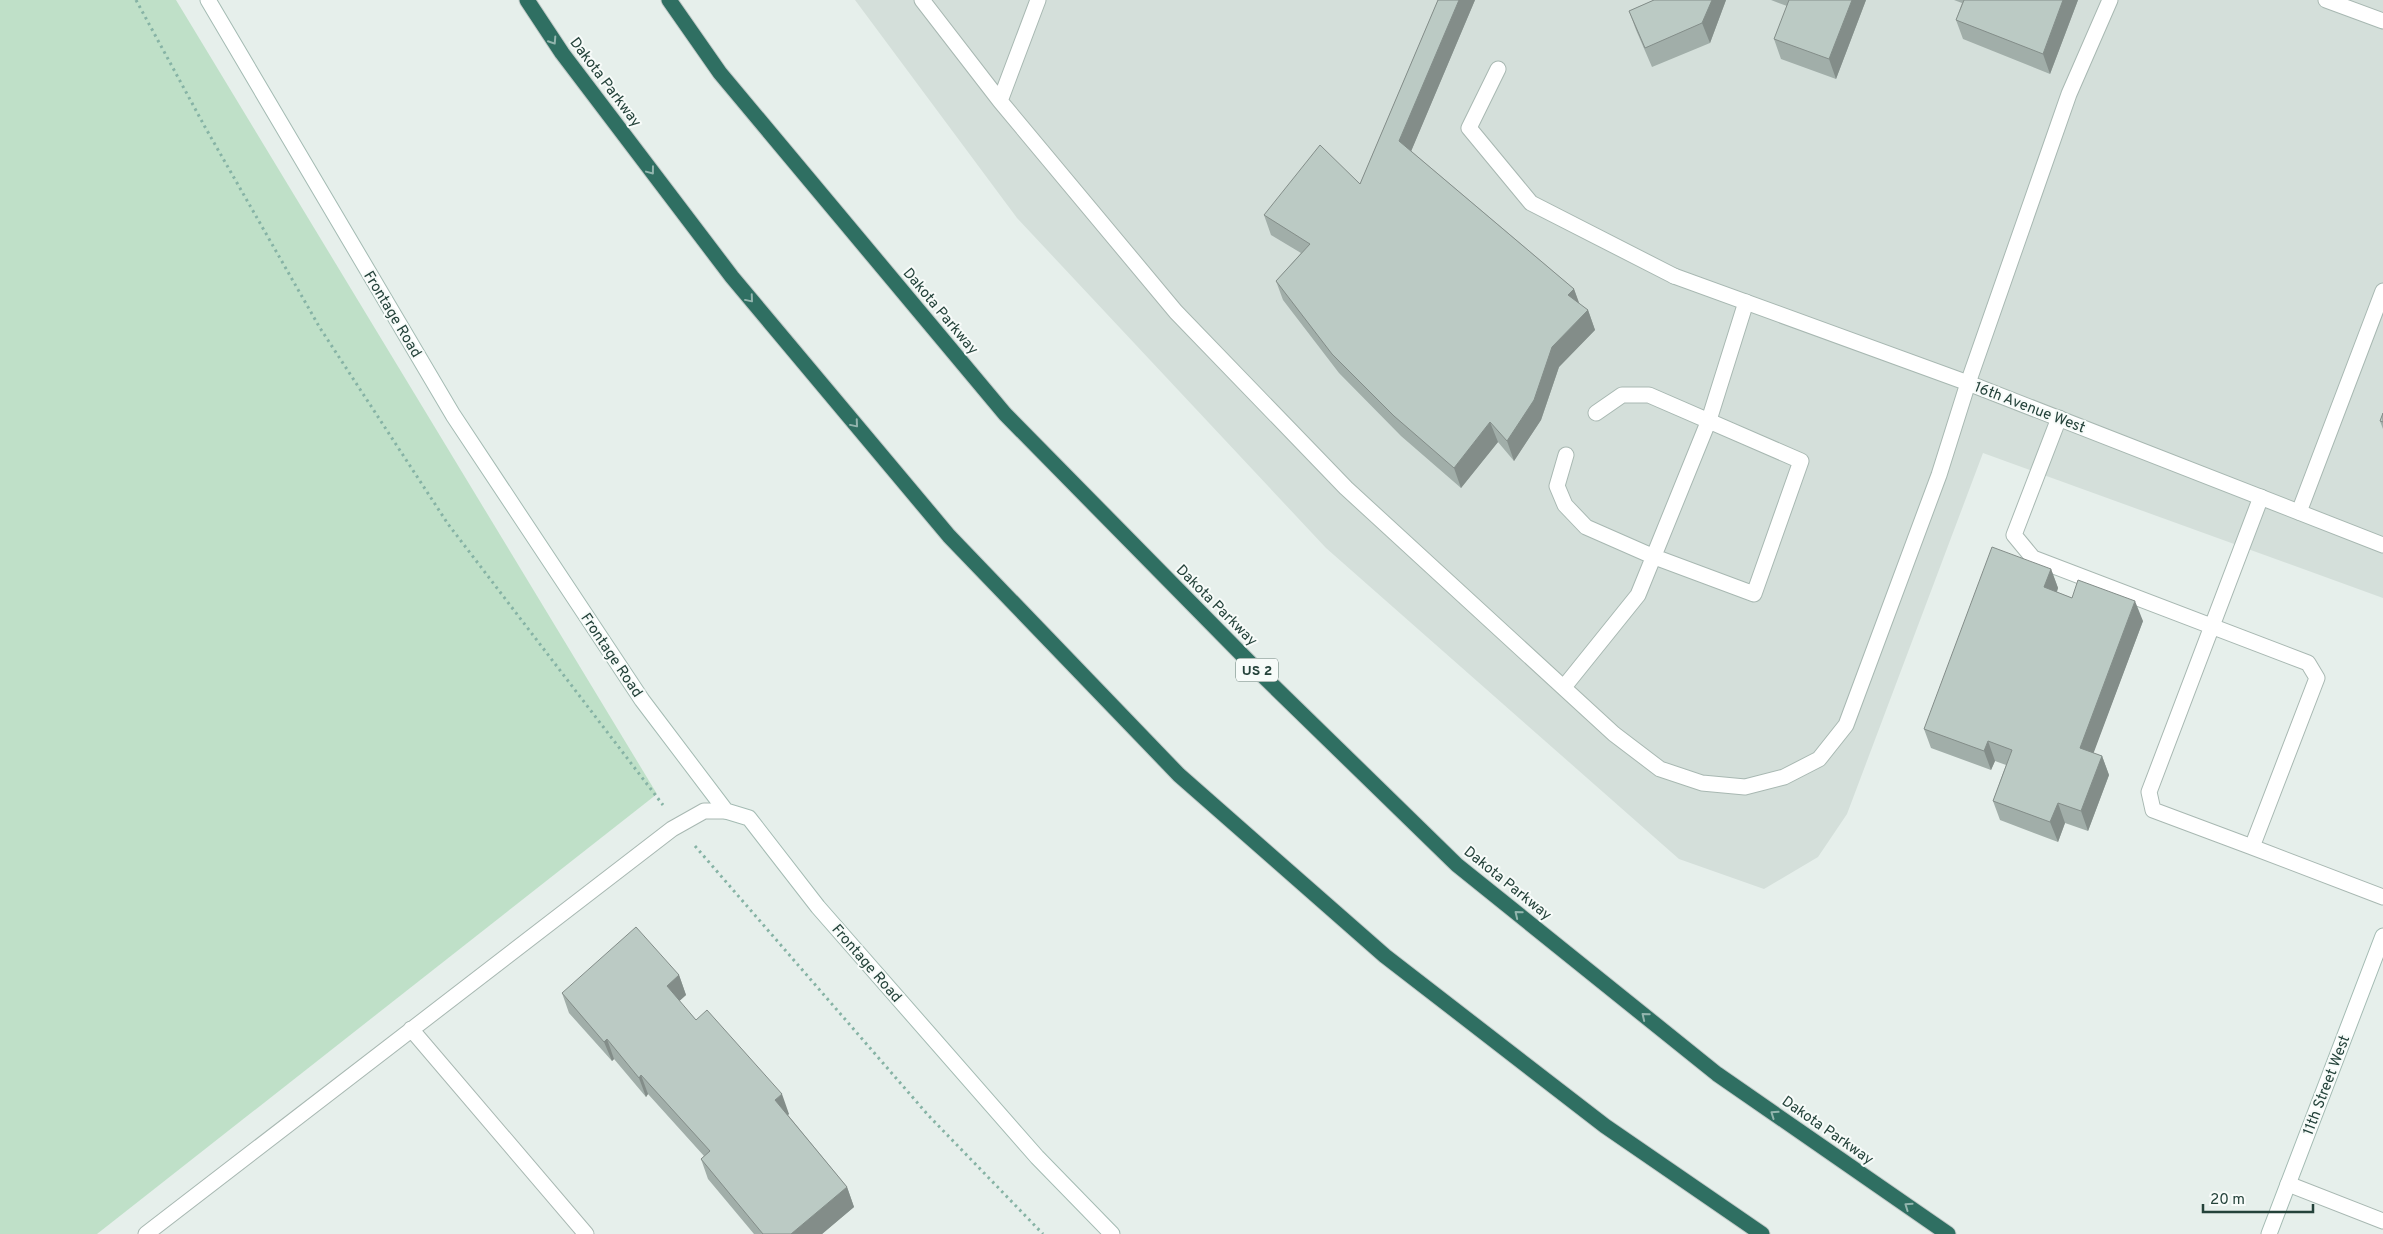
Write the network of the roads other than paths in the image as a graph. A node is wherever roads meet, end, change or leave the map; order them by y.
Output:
1 (208, 0) edge
2 (527, 0) edge
3 (669, 0) edge
4 (922, 0) edge
5 (1038, 0) edge
6 (2110, 0) edge
7 (2326, 0) edge
8 (2383, 21) edge
9 (1498, 69) dead end
10 (1000, 101) junction
11 (2383, 291) edge
12 (1746, 302) junction
13 (1968, 383) junction
14 (1596, 414) dead end
15 (2059, 418) junction
16 (1709, 420) junction
17 (1566, 455) dead end
18 (2261, 497) junction
19 (2299, 512) junction
20 (2383, 545) edge
21 (1652, 556) junction
22 (2212, 627) junction
23 (1564, 687) junction
24 (726, 811) junction
25 (2252, 847) junction
26 (2383, 897) edge
27 (2383, 936) edge
28 (411, 1029) junction
29 (2288, 1184) junction
30 (2383, 1221) edge
31 (152, 1232) edge
32 (586, 1234) edge
33 (1112, 1234) edge
34 (1762, 1234) edge
35 (1948, 1234) edge
36 (2269, 1234) edge

1 - 24 street, Frontage Road
2 -> 34 highway, Dakota Parkway
35 -> 3 highway, Dakota Parkway / US 2
4 - 10 street
5 - 10 street
6 - 13 street
7 - 8 street
9 - 12 street, 16th Avenue West
10 - 23 street
11 - 19 street
12 - 13 street, 16th Avenue West
12 - 16 street
13 - 15 street, 16th Avenue West
13 - 23 street
14 - 16 street
15 - 18 street, 16th Avenue West
15 - 22 street
16 - 21 street
16 - 21 street
17 - 21 street
18 - 19 street, 16th Avenue West
18 - 22 street
19 - 20 street, 16th Avenue West
21 - 23 street
22 - 25 street
22 - 25 street
24 - 28 street
24 - 33 street, Frontage Road
25 - 26 street
27 - 29 street, 11th Street West
28 - 31 street
28 - 32 street
29 - 30 street
29 - 36 street, 11th Street West

